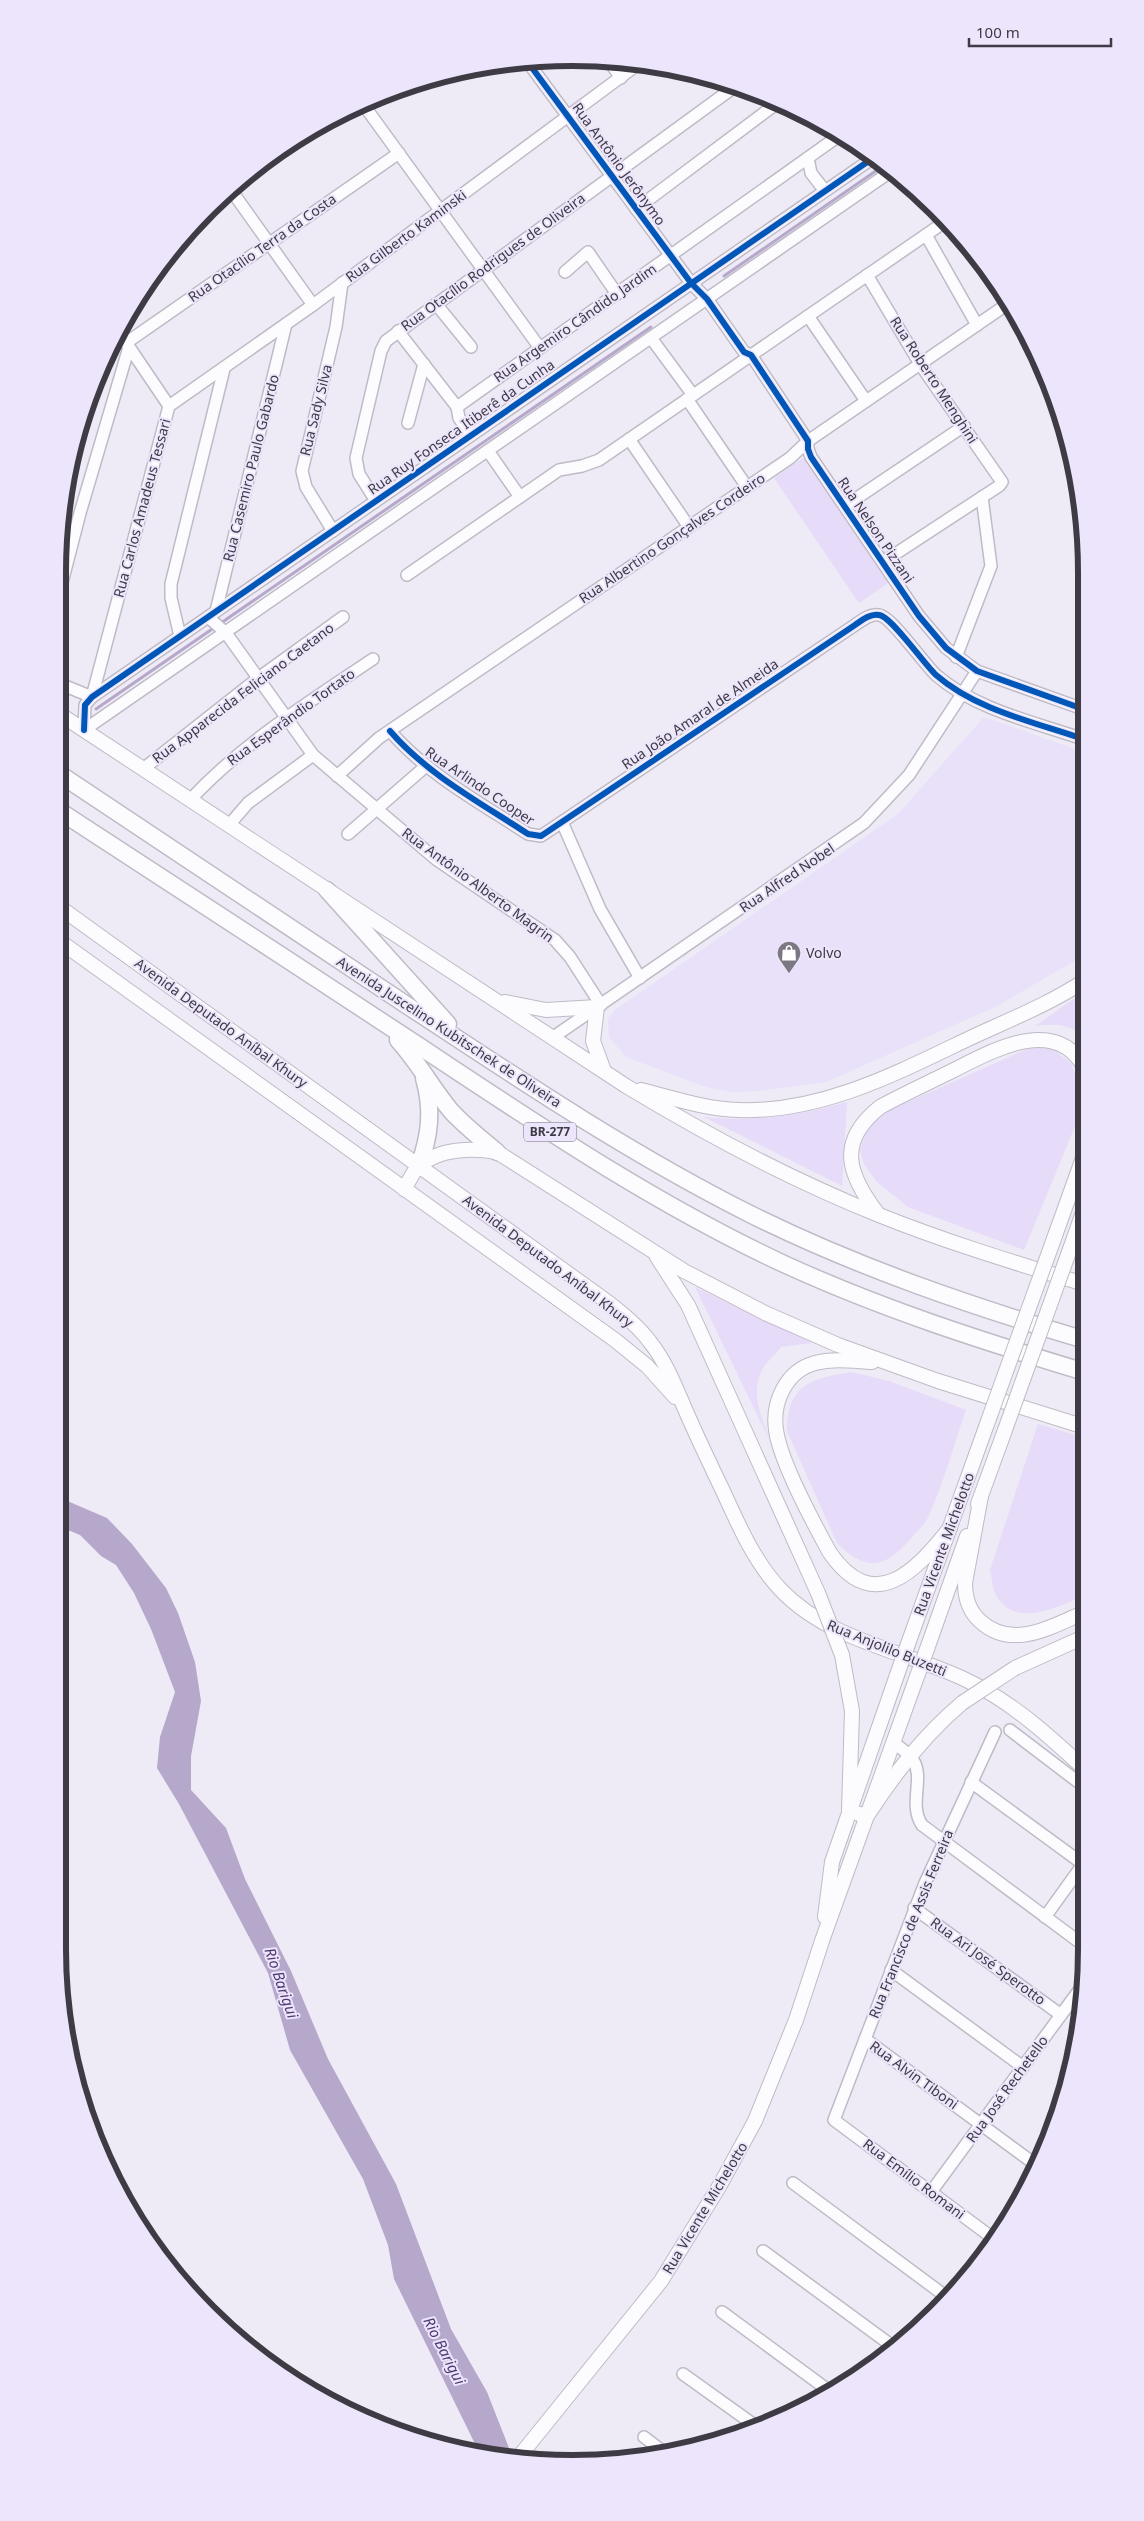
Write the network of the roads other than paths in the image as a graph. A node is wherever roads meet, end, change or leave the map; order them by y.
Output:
1 (533, 68) edge
2 (614, 68) edge
3 (631, 70) edge
4 (621, 78) junction
5 (729, 91) edge
6 (771, 107) edge
7 (367, 110) edge
8 (568, 116) junction
9 (834, 139) edge
10 (399, 153) junction
11 (808, 158) junction
12 (868, 162) edge
13 (885, 175) edge
14 (612, 176) junction
15 (825, 191) junction
16 (235, 196) edge
17 (636, 209) junction
18 (440, 210) junction
19 (940, 225) edge
20 (926, 235) junction
21 (269, 243) junction
22 (671, 256) junction
23 (483, 269) junction
24 (565, 272) dead end
25 (867, 275) junction
26 (342, 283) junction
27 (691, 283) junction
28 (617, 294) junction
29 (707, 299) junction
30 (436, 304) junction
31 (313, 305) junction
32 (1003, 307) edge
33 (808, 316) junction
34 (286, 324) junction
35 (977, 325) junction
36 (398, 331) junction
37 (123, 338) edge
38 (651, 338) junction
39 (128, 345) junction
40 (472, 347) dead end
41 (540, 348) junction
42 (750, 356) junction
43 (424, 364) junction
44 (920, 364) junction
45 (224, 368) junction
46 (690, 397) junction
47 (866, 401) junction
48 (169, 406) junction
49 (457, 407) junction
50 (408, 423) dead end
51 (964, 426) junction
52 (472, 435) junction
53 (629, 439) junction
54 (808, 441) junction
55 (488, 451) junction
56 (747, 487) junction
57 (520, 497) junction
58 (982, 497) junction
59 (376, 501) junction
60 (845, 506) junction
61 (688, 527) junction
62 (333, 530) junction
63 (883, 562) junction
64 (66, 566) edge
65 (406, 575) dead end
66 (212, 614) junction
67 (343, 617) dead end
68 (226, 633) junction
69 (180, 636) junction
70 (956, 657) junction
71 (373, 659) dead end
72 (978, 671) junction
73 (257, 679) junction
74 (66, 686) edge
75 (963, 695) junction
76 (92, 697) junction
77 (1078, 707) edge
78 (66, 718) edge
79 (286, 718) junction
80 (84, 730) junction
81 (390, 731) junction
82 (1078, 737) edge
83 (313, 755) junction
84 (426, 766) junction
85 (143, 769) junction
86 (336, 776) junction
87 (66, 778) edge
88 (190, 800) junction
89 (376, 810) junction
90 (66, 815) edge
91 (562, 822) junction
92 (229, 825) junction
93 (348, 834) dead end
94 (536, 837) joint
95 (327, 890) junction
96 (66, 912) edge
97 (66, 946) edge
98 (640, 978) junction
99 (1078, 985) edge
100 (494, 999) junction
101 (599, 1006) junction
102 (382, 1021) junction
103 (552, 1038) junction
104 (464, 1043) junction
105 (413, 1056) junction
106 (1078, 1059) edge
107 (604, 1072) junction
108 (626, 1086) junction
109 (497, 1152) junction
110 (419, 1166) junction
111 (1078, 1172) edge
112 (404, 1189) junction
113 (879, 1215) junction
114 (1078, 1226) edge
115 (652, 1250) junction
116 (1078, 1282) edge
117 (1078, 1338) edge
118 (888, 1364) junction
119 (1078, 1370) edge
120 (686, 1411) junction
121 (1078, 1425) edge
122 (981, 1496) junction
123 (950, 1528) junction
124 (1078, 1616) edge
125 (1078, 1640) edge
126 (1010, 1730) dead end
127 (995, 1732) dead end
128 (893, 1742) junction
129 (909, 1755) junction
130 (1078, 1763) edge
131 (971, 1782) junction
132 (1078, 1782) edge
133 (849, 1811) junction
134 (866, 1816) junction
135 (943, 1842) junction
136 (1078, 1857) edge
137 (1078, 1871) edge
138 (914, 1908) junction
139 (1045, 1916) junction
140 (823, 1938) junction
141 (1078, 1941) edge
142 (891, 1970) junction
143 (1075, 1995) edge
144 (1061, 2015) junction
145 (865, 2039) junction
146 (1023, 2067) junction
147 (834, 2120) joint
148 (981, 2124) junction
149 (1031, 2161) edge
150 (793, 2183) dead end
151 (931, 2192) junction
152 (989, 2235) edge
153 (763, 2251) dead end
154 (942, 2293) edge
155 (722, 2312) dead end
156 (888, 2343) edge
157 (684, 2374) dead end
158 (824, 2387) edge
159 (750, 2422) edge
160 (644, 2437) dead end
161 (657, 2447) edge
162 (523, 2452) edge

1 - 8 street, Rua Antônio Jerônymo
2 - 4 street
3 - 4 street, Rua Gilberto Kaminski
4 - 8 street, Rua Gilberto Kaminski
5 - 14 street, Rua Otacílio Rodrigues de Oliveira
6 - 17 street
7 - 10 street
8 - 14 street, Rua Antônio Jerônymo
8 - 18 street, Rua Gilberto Kaminski
9 - 11 street, Rua Argemiro Cândido Jardim
10 - 18 street
10 - 21 street, Rua Otacílio Terra da Costa
11 - 15 street
11 - 22 street, Rua Argemiro Cândido Jardim
12 - 15 street, Rua Ruy Fonseca Itiberê da Cunha
13 - 29 street
14 - 17 street, Rua Antônio Jerônymo
14 - 23 street, Rua Otacílio Rodrigues de Oliveira
15 - 27 street, Rua Ruy Fonseca Itiberê da Cunha
16 - 21 street
17 - 22 street, Rua Antônio Jerônymo
18 - 23 street
18 - 26 street, Rua Gilberto Kaminski
19 - 20 street
20 - 25 street
20 - 35 street
21 - 31 street
21 - 39 street, Rua Otacílio Terra da Costa
22 - 27 street, Rua Antônio Jerônymo
22 - 28 street, Rua Argemiro Cândido Jardim
23 - 30 street, Rua Otacílio Rodrigues de Oliveira
23 - 41 street
24 - 28 street
25 - 33 street
25 - 44 street, Rua Roberto Menghini
26 - 31 street, Rua Gilberto Kaminski
26 - 62 street, Rua Sady Silva
27 - 29 street, Rua Antônio Jerônymo
27 - 52 street, Rua Ruy Fonseca Itiberê da Cunha
28 - 41 street, Rua Argemiro Cândido Jardim
29 - 38 street
29 - 42 street, Rua Nelson Pizzani
30 - 36 street, Rua Otacílio Rodrigues de Oliveira
30 - 40 street
31 - 34 street, Rua Gilberto Kaminski
32 - 35 street, Rua Albertino Gonçalves Cordeiro
33 - 42 street
33 - 47 street
34 - 45 street, Rua Gilberto Kaminski
34 - 66 street, Rua Casemiro Paulo Gabardo
35 - 44 street, Rua Albertino Gonçalves Cordeiro
36 - 43 street
36 - 59 street, Rua Otacílio Rodrigues de Oliveira
37 - 39 street, Rua Carlos Amadeus Tessari
38 - 46 street
38 - 55 street
39 - 48 street, Rua Carlos Amadeus Tessari
39 - 64 street
41 - 49 street, Rua Argemiro Cândido Jardim
42 - 46 street
42 - 54 street, Rua Nelson Pizzani
43 - 49 street
43 - 50 street
44 - 47 street, Rua Albertino Gonçalves Cordeiro
44 - 51 street, Rua Roberto Menghini
45 - 48 street, Rua Gilberto Kaminski
45 - 69 street
46 - 53 street
46 - 56 street
47 - 54 street, Rua Albertino Gonçalves Cordeiro
48 - 76 street, Rua Carlos Amadeus Tessari
49 - 52 street
51 - 58 street, Rua Roberto Menghini
51 - 60 street
52 - 59 street, Rua Ruy Fonseca Itiberê da Cunha
53 - 57 street
53 - 61 street
54 - 56 street, Rua Albertino Gonçalves Cordeiro
54 - 60 street, Rua Nelson Pizzani
55 - 57 street
55 - 68 street
56 - 61 street, Rua Albertino Gonçalves Cordeiro
57 - 65 street
58 - 63 street
58 - 70 street
59 - 62 street, Rua Ruy Fonseca Itiberê da Cunha
60 - 63 street, Rua Nelson Pizzani
61 - 81 street, Rua Albertino Gonçalves Cordeiro
62 - 66 street, Rua Ruy Fonseca Itiberê da Cunha
63 - 70 street, Rua Nelson Pizzani
66 - 68 street, Rua Antônio Alberto Magrin
66 - 69 street, Rua Ruy Fonseca Itiberê da Cunha
67 - 73 street, Rua Apparecida Feliciano Caetano
68 - 73 street, Rua Antônio Alberto Magrin
68 - 80 street
69 - 76 street, Rua Ruy Fonseca Itiberê da Cunha
70 - 72 street, Rua Nelson Pizzani
71 - 79 street, Rua Esperândio Tortato
72 - 75 street, Rua Alfred Nobel
72 - 77 street, Rua Nelson Pizzani
73 - 79 street, Rua Antônio Alberto Magrin
73 - 85 street, Rua Apparecida Feliciano Caetano
74 - 76 street
75 - 82 street
75 - 91 street, Rua João Amaral de Almeida
75 - 98 street, Rua Alfred Nobel
76 - 80 street
78 - 80 main road
79 - 83 street, Rua Antônio Alberto Magrin
79 - 88 street, Rua Esperândio Tortato
80 - 85 main road
81 - 84 street, Rua Arlindo Cooper
81 - 86 street, Rua Albertino Gonçalves Cordeiro
83 - 86 street, Rua Antônio Alberto Magrin
83 - 92 street
84 - 89 street
84 - 94 street, Rua Arlindo Cooper
85 - 88 main road
86 - 89 street, Rua Antônio Alberto Magrin
87 - 104 highway, Avenida Juscelino Kubitschek de Oliveira / BR-277
88 - 92 main road
89 - 93 street
89 - 101 street, Rua Antônio Alberto Magrin
90 - 102 highway, Avenida Juscelino Kubitschek de Oliveira / BR-277
91 - 94 street, Rua João Amaral de Almeida
91 - 98 street
92 - 95 main road
95 - 100 main road
95 - 104 highway
96 - 110 main road, Avenida Deputado Aníbal Khury
97 - 112 main road, Avenida Deputado Aníbal Khury
98 - 101 street, Rua Alfred Nobel
99 - 108 main road
100 - 101 main road
100 - 103 main road
101 - 103 street, Rua Alfred Nobel
101 - 107 main road
102 - 105 highway
102 - 119 highway, Avenida Juscelino Kubitschek de Oliveira / BR-277
103 - 107 main road
104 - 117 highway, Avenida Juscelino Kubitschek de Oliveira / BR-277
105 - 109 highway
105 - 110 highway
106 - 113 main road
107 - 108 main road
108 - 113 main road
109 - 110 main road
109 - 115 main road
110 - 112 main road
110 - 120 main road, Avenida Deputado Aníbal Khury
111 - 123 main road, Rua Vicente Michelotto, bridge
112 - 120 main road, Avenida Deputado Aníbal Khury
113 - 116 main road
114 - 122 main road, Rua Vicente Michelotto, bridge
115 - 118 main road
115 - 133 main road, bridge
118 - 121 main road
118 - 123 main road
120 - 130 main road, Rua Anjolilo Buzetti
122 - 124 main road
122 - 128 main road, Rua Vicente Michelotto, bridge
123 - 133 main road, Rua Vicente Michelotto, bridge
125 - 129 main road, bridge
126 - 132 street
127 - 131 street, Rua Francisco de Assis Ferreira
128 - 129 street
128 - 134 main road, Rua Vicente Michelotto
129 - 134 main road
129 - 135 street
131 - 135 street, Rua Francisco de Assis Ferreira
131 - 136 street
133 - 134 main road
133 - 140 main road, Rua Vicente Michelotto
134 - 140 main road, Rua Vicente Michelotto
135 - 138 street, Rua Francisco de Assis Ferreira
135 - 139 street
137 - 139 street
138 - 142 street, Rua Francisco de Assis Ferreira
138 - 144 street, Rua Ari José Sperotto
139 - 141 street
140 - 162 main road, Rua Vicente Michelotto
142 - 145 street, Rua Francisco de Assis Ferreira
142 - 146 street
143 - 144 street, Rua José Rechetello
144 - 146 street, Rua José Rechetello
145 - 147 street, Rua Francisco de Assis Ferreira
145 - 148 street, Rua Alvin Tiboni
146 - 148 street, Rua José Rechetello
147 - 151 street, Rua Emílio Romani
148 - 149 street, Rua Alvin Tiboni
148 - 151 street, Rua José Rechetello
150 - 154 street
151 - 152 street, Rua Emílio Romani
153 - 156 street
155 - 158 street
157 - 159 street
160 - 161 street

